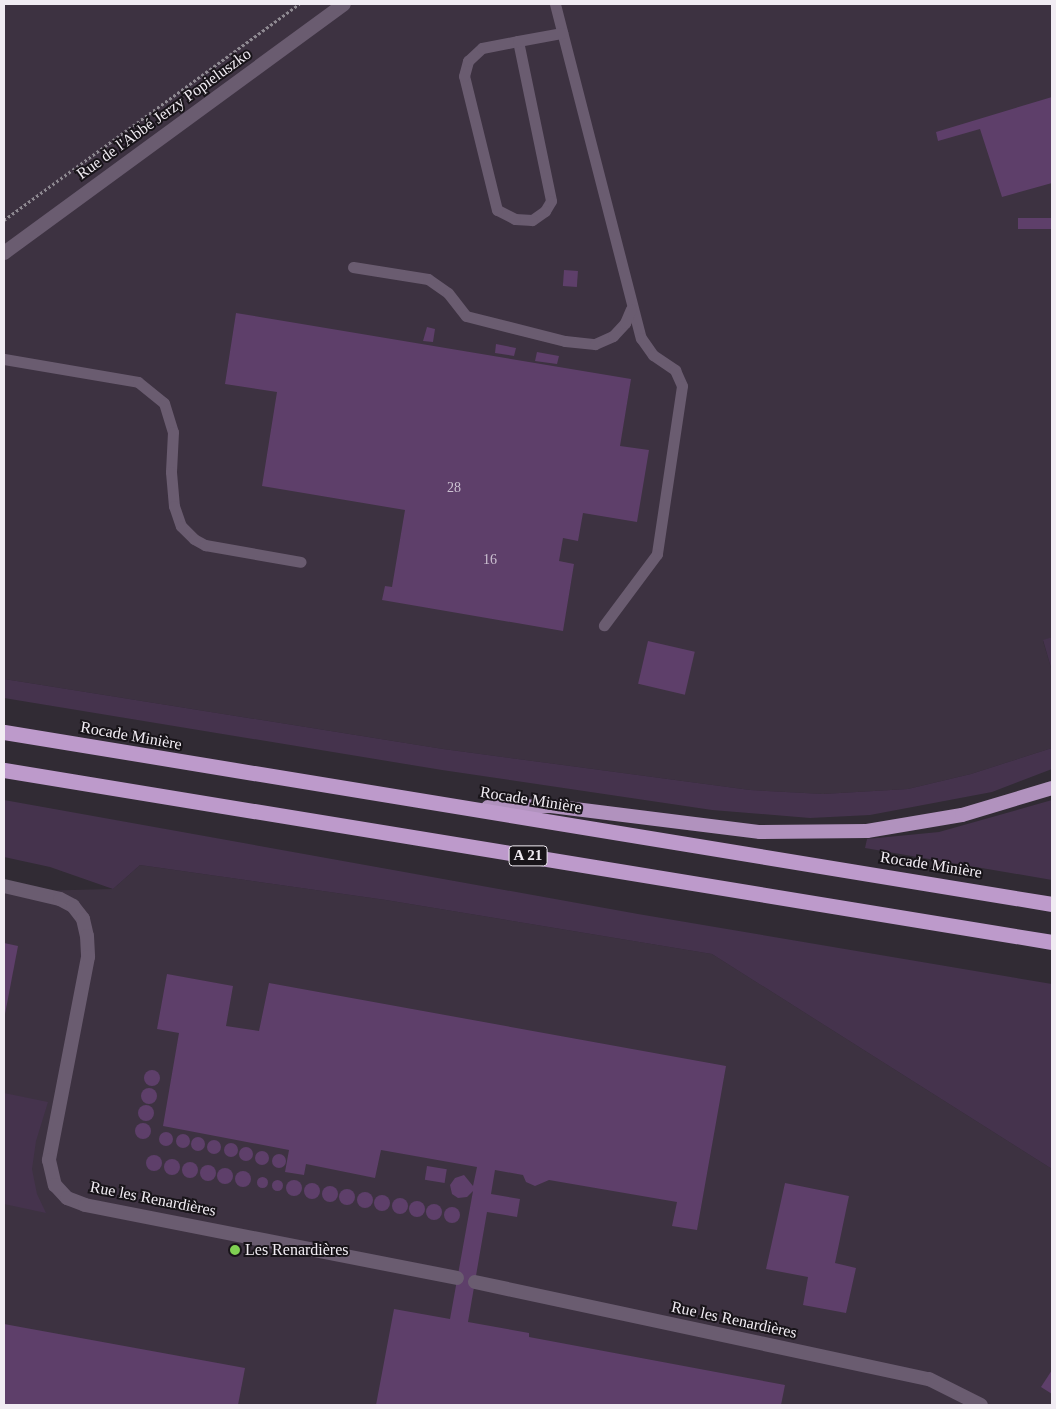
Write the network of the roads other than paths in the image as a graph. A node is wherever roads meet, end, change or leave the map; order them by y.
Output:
1 (344, 4) edge
2 (555, 4) edge
3 (562, 33) junction
4 (518, 41) junction
5 (4, 253) edge
6 (353, 267) dead end
7 (631, 308) junction
8 (4, 359) edge
9 (301, 562) dead end
10 (604, 625) dead end
11 (4, 732) edge
12 (4, 770) edge
13 (1052, 788) edge
14 (467, 808) junction
15 (4, 886) edge
16 (1052, 904) edge
17 (1052, 942) edge
18 (457, 1278) dead end
19 (475, 1282) dead end
20 (981, 1405) edge

1 - 5 street, Rue de l'Abbé Jerzy Popieluszko
2 - 3 lane
3 - 4 lane
3 - 7 lane
4 - 4 lane
6 - 7 lane
7 - 10 lane
8 - 9 lane
11 - 14 highway, Rocade Minière / A 21
12 - 17 highway, A 21
13 - 14 highway
14 - 16 highway, Rocade Minière / A 21
15 - 18 street, Rue les Renardières
19 - 20 street, Rue les Renardières

